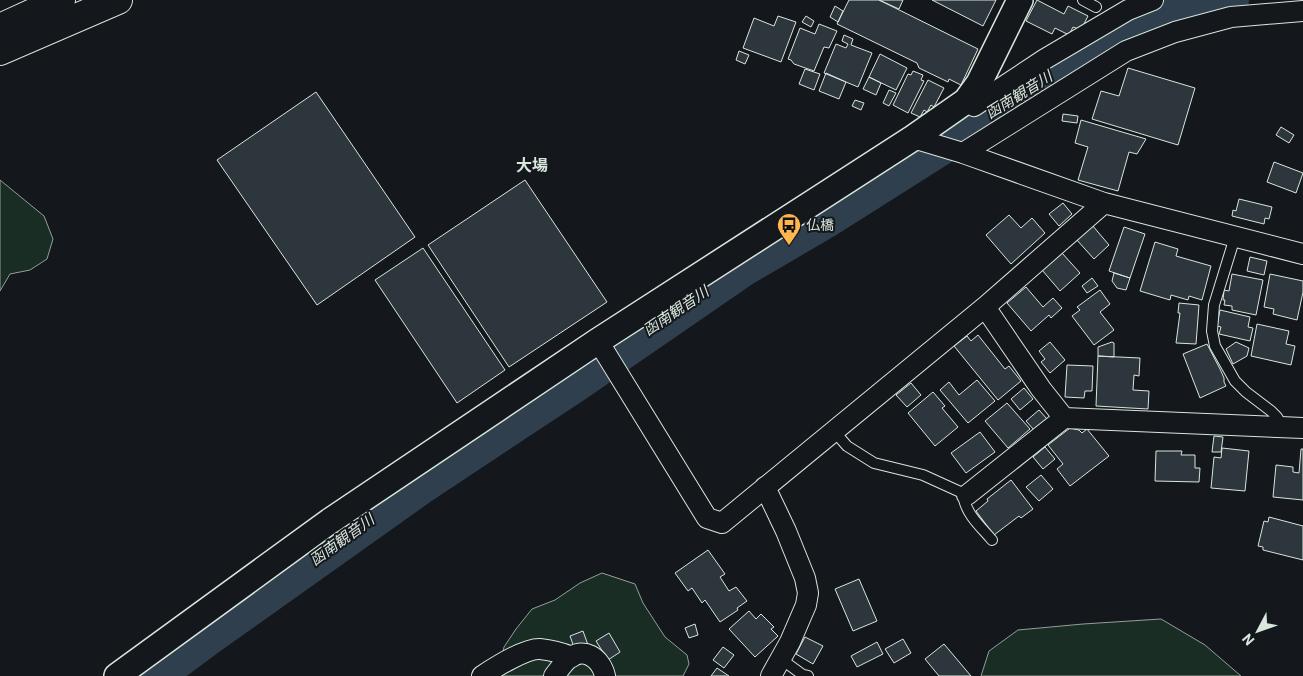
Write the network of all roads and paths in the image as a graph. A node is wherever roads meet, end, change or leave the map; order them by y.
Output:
1 (61, 0) edge
2 (118, 0) edge
3 (1020, 0) edge
4 (1083, 0) edge
5 (1153, 0) edge
6 (1096, 7) dead end
7 (1303, 11) edge
8 (0, 28) edge
9 (0, 50) edge
10 (966, 101) junction
11 (913, 138) junction
12 (962, 153) junction
13 (1104, 203) junction
14 (1235, 236) junction
15 (1303, 254) edge
16 (985, 307) junction
17 (598, 342) junction
18 (1064, 418) junction
19 (1283, 427) junction
20 (1303, 428) edge
21 (834, 431) junction
22 (766, 487) junction
23 (967, 495) junction
24 (992, 540) dead end
25 (572, 657) junction
26 (776, 667) edge
27 (117, 676) edge
28 (482, 676) edge
29 (554, 676) edge
30 (605, 676) edge
31 (808, 676) edge

1 - 8 highway
2 - 9 highway
3 - 10 street
4 - 6 lane
5 - 10 street
7 - 12 street
10 - 11 street
11 - 12 street
11 - 17 street
12 - 13 street
13 - 14 street
13 - 16 street
14 - 15 street
14 - 19 lane
16 - 18 street
16 - 21 street
17 - 22 street
17 - 27 street
18 - 19 street
18 - 23 street
19 - 20 street
21 - 22 street
21 - 23 lane
22 - 26 street
23 - 24 lane
25 - 28 street
25 - 29 street
25 - 30 street
26 - 31 lane

